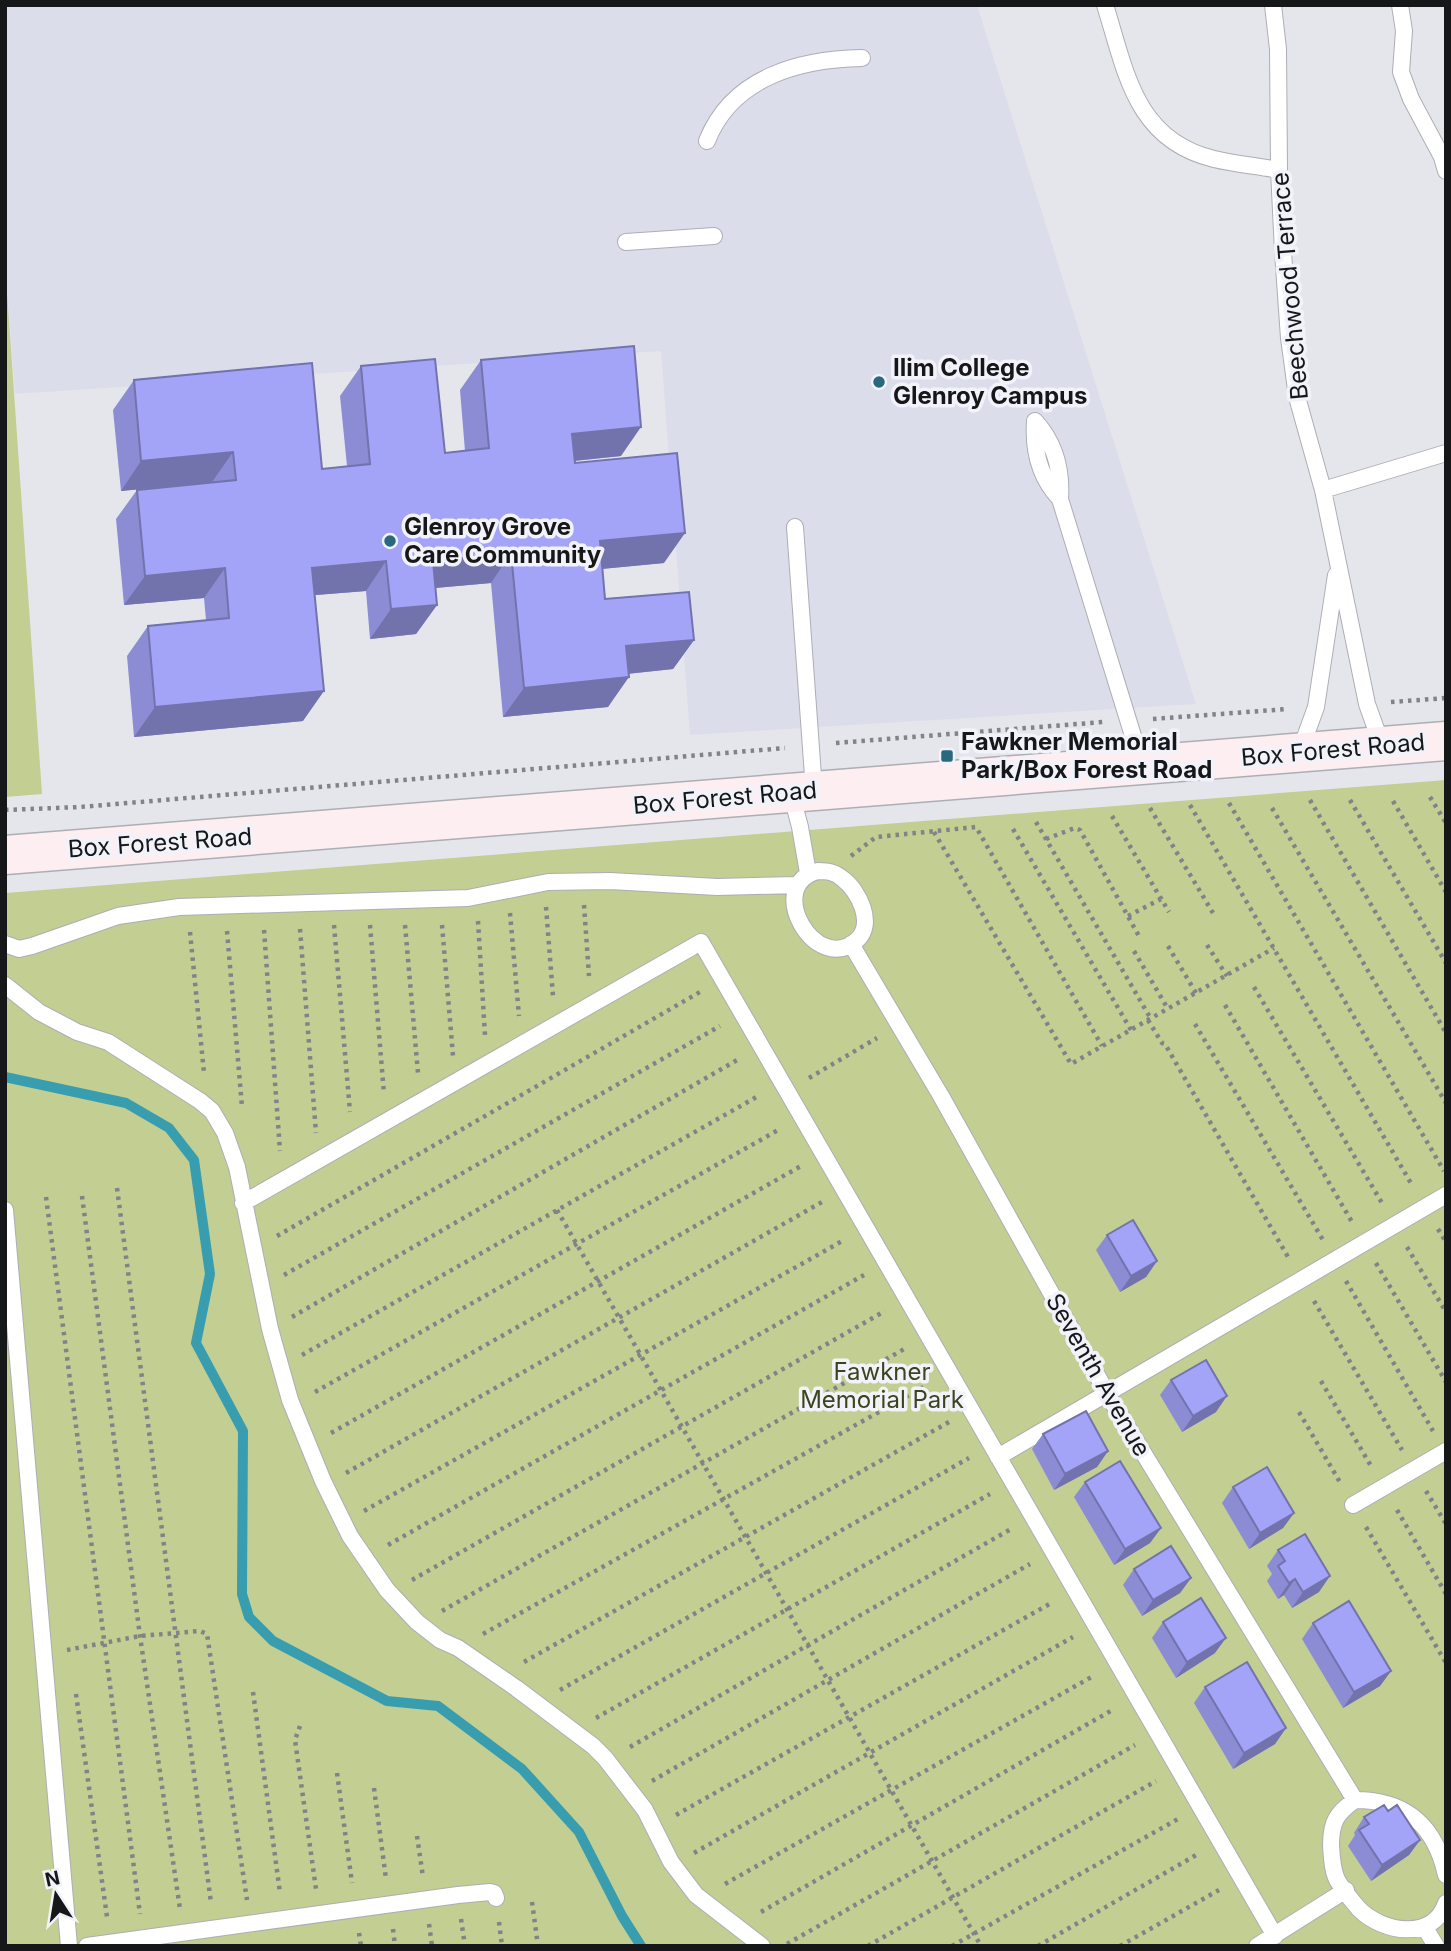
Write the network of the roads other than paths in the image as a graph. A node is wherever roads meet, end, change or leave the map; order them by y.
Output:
1 (1105, 5) edge
2 (1273, 5) edge
3 (1400, 5) edge
4 (862, 58) dead end
5 (707, 141) dead end
6 (1279, 170) junction
7 (1446, 171) edge
8 (714, 236) dead end
9 (626, 242) dead end
10 (1446, 453) edge
11 (1323, 490) junction
12 (1060, 499) dead end
13 (795, 527) dead end
14 (1338, 562) junction
15 (1446, 741) edge
16 (1382, 746) junction
17 (1300, 753) junction
18 (1142, 765) junction
19 (803, 791) junction
20 (5, 855) edge
21 (802, 879) junction
22 (5, 944) edge
23 (851, 944) junction
24 (5, 985) edge
25 (1446, 1195) edge
26 (243, 1203) junction
27 (5, 1210) edge
28 (1108, 1395) junction
29 (995, 1451) junction
30 (1446, 1451) edge
31 (1353, 1506) road end
32 (1355, 1800) junction
33 (1439, 1831) edge
34 (1446, 1875) edge
35 (1346, 1890) junction
36 (496, 1898) dead end
37 (1446, 1903) edge
38 (1425, 1928) junction
39 (1275, 1936) junction
40 (69, 1946) edge
41 (87, 1946) edge
42 (762, 1946) edge
43 (1257, 1946) edge
44 (1436, 1946) edge

1 - 6 lane
2 - 6 lane, Beechwood Terrace
3 - 7 lane
4 - 5 lane
6 - 11 lane, Beechwood Terrace
8 - 9 lane
10 - 11 lane
11 - 14 lane, Beechwood Terrace
12 - 18 lane
13 - 19 lane
14 - 16 lane, Beechwood Terrace
14 - 17 lane, Beechwood Terrace
15 - 16 street, Box Forest Road
16 - 17 street, Box Forest Road
17 - 18 street, Box Forest Road
18 - 19 street, Box Forest Road
19 - 20 street, Box Forest Road
19 - 21 lane
21 - 22 lane
21 - 23 lane
21 - 23 lane
23 - 28 lane, Seventh Avenue
24 - 26 lane
25 - 28 lane
26 - 29 lane
26 - 42 lane
27 - 40 lane
28 - 29 lane
28 - 32 lane, Seventh Avenue
29 - 39 lane
30 - 31 lane
32 - 33 lane
32 - 35 lane
33 - 34 lane
35 - 38 lane
35 - 39 lane
36 - 41 lane
37 - 38 lane
38 - 44 lane
39 - 43 lane

